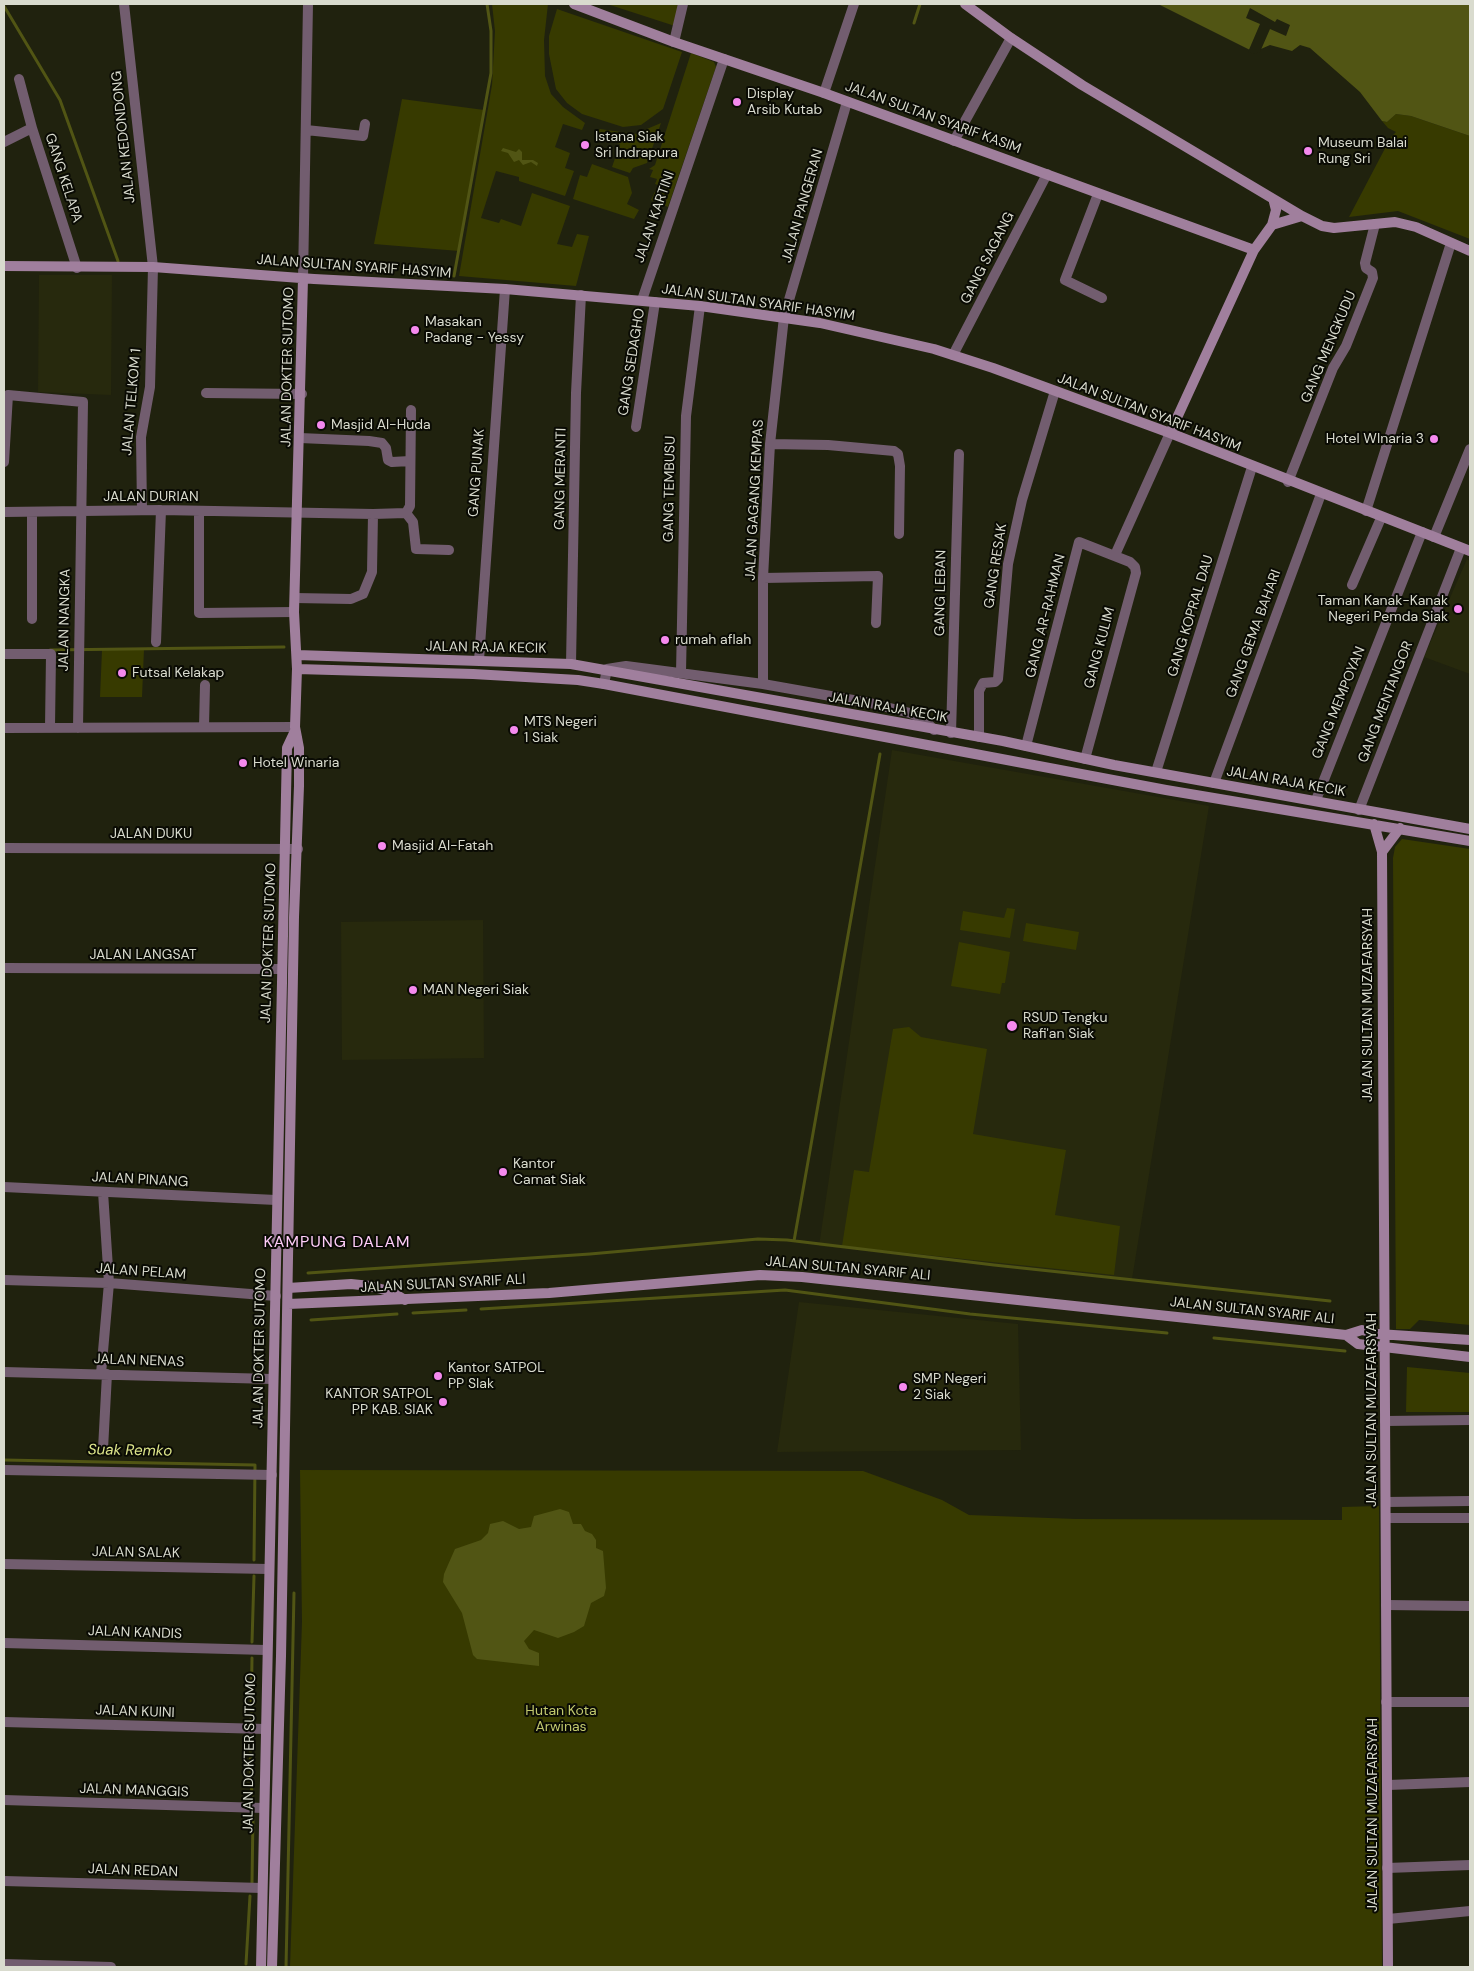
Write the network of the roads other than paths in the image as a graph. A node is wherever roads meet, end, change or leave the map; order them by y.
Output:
1 (124, 4) edge
2 (308, 4) edge
3 (574, 4) edge
4 (683, 4) edge
5 (854, 4) edge
6 (965, 4) edge
7 (1010, 38) junction
8 (674, 42) junction
9 (724, 59) junction
10 (18, 79) dead end
11 (824, 93) junction
12 (847, 102) junction
13 (364, 124) dead end
14 (32, 128) junction
15 (306, 130) junction
16 (954, 141) junction
17 (4, 142) edge
18 (1047, 174) junction
19 (1098, 194) junction
20 (1274, 202) junction
21 (1302, 216) junction
22 (1375, 224) junction
23 (1272, 225) junction
24 (1450, 243) junction
25 (1254, 250) junction
26 (1470, 251) edge
27 (4, 266) edge
28 (77, 268) junction
29 (153, 268) junction
30 (303, 279) junction
31 (505, 289) junction
32 (581, 295) junction
33 (1102, 298) dead end
34 (642, 300) junction
35 (655, 302) junction
36 (700, 306) junction
37 (784, 317) junction
38 (953, 355) junction
39 (1055, 391) junction
40 (206, 393) dead end
41 (302, 394) junction
42 (412, 410) dead end
43 (636, 426) dead end
44 (1170, 433) junction
45 (300, 438) junction
46 (770, 444) junction
47 (1470, 449) edge
48 (959, 454) dead end
49 (410, 461) junction
50 (4, 462) edge
51 (1252, 467) junction
52 (1288, 482) junction
53 (1321, 494) junction
54 (142, 510) junction
55 (161, 510) junction
56 (199, 511) junction
57 (299, 511) junction
58 (1366, 511) junction
59 (4, 512) edge
60 (32, 512) junction
61 (81, 512) junction
62 (406, 513) junction
63 (373, 514) junction
64 (1381, 518) junction
65 (1422, 532) junction
66 (899, 534) dead end
67 (1434, 537) junction
68 (449, 550) dead end
69 (1466, 550) edge
70 (1116, 555) junction
71 (763, 578) junction
72 (1352, 586) dead end
73 (295, 598) junction
74 (294, 612) junction
75 (32, 619) dead end
76 (876, 623) dead end
77 (156, 642) dead end
78 (4, 654) edge
79 (297, 655) junction
80 (415, 660) junction
81 (479, 660) junction
82 (571, 664) junction
83 (297, 669) junction
84 (606, 671) junction
85 (414, 672) junction
86 (681, 673) junction
87 (604, 684) junction
88 (763, 684) junction
89 (204, 685) dead end
90 (50, 727) junction
91 (204, 727) junction
92 (4, 728) edge
93 (78, 728) junction
94 (295, 729) junction
95 (934, 730) junction
96 (951, 733) junction
97 (979, 737) junction
98 (1026, 746) junction
99 (1085, 759) junction
100 (1156, 772) junction
101 (1214, 783) junction
102 (1316, 800) junction
103 (1359, 810) junction
104 (1374, 824) junction
105 (1400, 828) junction
106 (1470, 829) edge
107 (1470, 842) edge
108 (4, 848) edge
109 (286, 848) junction
110 (298, 849) junction
111 (1382, 852) junction
112 (4, 968) edge
113 (282, 969) junction
114 (4, 1187) edge
115 (103, 1192) junction
116 (276, 1200) junction
117 (4, 1280) edge
118 (109, 1283) junction
119 (288, 1288) junction
120 (276, 1296) junction
121 (406, 1300) junction
122 (288, 1304) junction
123 (1346, 1334) junction
124 (1386, 1334) junction
125 (1470, 1340) edge
126 (1385, 1348) junction
127 (1470, 1357) edge
128 (4, 1372) edge
129 (104, 1374) junction
130 (272, 1379) junction
131 (1470, 1420) edge
132 (1385, 1421) junction
133 (103, 1449) dead end
134 (4, 1470) edge
135 (272, 1475) junction
136 (1386, 1502) junction
137 (1470, 1502) edge
138 (1386, 1518) junction
139 (1470, 1518) edge
140 (4, 1564) edge
141 (269, 1569) junction
142 (268, 1604) junction
143 (281, 1605) junction
144 (1386, 1605) junction
145 (1470, 1606) edge
146 (4, 1643) edge
147 (266, 1650) junction
148 (1386, 1702) junction
149 (1470, 1702) edge
150 (4, 1722) edge
151 (265, 1729) junction
152 (1470, 1782) edge
153 (1388, 1785) junction
154 (4, 1800) edge
155 (263, 1808) junction
156 (1470, 1866) edge
157 (1387, 1868) junction
158 (4, 1880) edge
159 (262, 1888) junction
160 (1470, 1911) edge
161 (1388, 1919) junction
162 (4, 1964) edge
163 (111, 1967) edge
164 (261, 1967) edge
165 (272, 1967) edge
166 (1388, 1967) edge

1 - 29 street, JALAN KEDONDONG
2 - 15 street, JALAN DOKTER SUTOMO
3 - 8 street, JALAN SULTAN SYARIF KASIM
4 - 8 street
5 - 11 street
6 - 7 street
7 - 16 street
7 - 20 street
8 - 9 street, JALAN SULTAN SYARIF KASIM
9 - 11 street, JALAN SULTAN SYARIF KASIM
9 - 34 street, JALAN KARTINI
10 - 14 street
11 - 12 street, JALAN SULTAN SYARIF KASIM
12 - 16 street, JALAN SULTAN SYARIF KASIM
12 - 37 street, JALAN PANGERAN
13 - 15 street
14 - 17 street, GANG KELAPA
14 - 28 street, GANG KELAPA
15 - 30 street, JALAN DOKTER SUTOMO
16 - 18 street, JALAN SULTAN SYARIF KASIM
18 - 19 street, JALAN SULTAN SYARIF KASIM
18 - 38 street, GANG SAGANG
19 - 25 street, JALAN SULTAN SYARIF KASIM
19 - 33 street
20 - 21 street
20 - 23 street
21 - 22 street
21 - 23 street
22 - 24 street
22 - 52 street, GANG MENGKUDU
23 - 25 street
24 - 26 street
24 - 58 street
25 - 44 street
27 - 28 street, JALAN SULTAN SYARIF HASYIM
28 - 29 street, JALAN SULTAN SYARIF HASYIM
29 - 30 street, JALAN SULTAN SYARIF HASYIM
29 - 54 street, JALAN TELKOM 1
30 - 31 street, JALAN SULTAN SYARIF HASYIM
30 - 41 street, JALAN DOKTER SUTOMO
31 - 32 street, JALAN SULTAN SYARIF HASYIM
31 - 81 street, GANG PUNAK
32 - 34 street, JALAN SULTAN SYARIF HASYIM
32 - 82 street, GANG MERANTI
34 - 35 street, JALAN SULTAN SYARIF HASYIM
35 - 36 street, JALAN SULTAN SYARIF HASYIM
35 - 43 street, GANG SEDAGHO
36 - 37 street, JALAN SULTAN SYARIF HASYIM
36 - 86 street, GANG TEMBUSU
37 - 38 street, JALAN SULTAN SYARIF HASYIM
37 - 46 street, JALAN GAGANG KEMPAS
38 - 39 street, JALAN SULTAN SYARIF HASYIM
39 - 44 street, JALAN SULTAN SYARIF HASYIM
39 - 97 street, GANG RESAK
40 - 41 street
41 - 45 street, JALAN DOKTER SUTOMO
42 - 49 street
44 - 51 street, JALAN SULTAN SYARIF HASYIM
44 - 70 street
45 - 49 street
45 - 57 street, JALAN DOKTER SUTOMO
46 - 66 street
46 - 71 street, JALAN GAGANG KEMPAS
47 - 67 street
48 - 96 street, GANG LEBAN
49 - 62 street
50 - 61 street, JALAN NANGKA
51 - 52 street, JALAN SULTAN SYARIF HASYIM
51 - 100 street, GANG KOPRAL DAU
52 - 53 street, JALAN SULTAN SYARIF HASYIM
53 - 58 street, JALAN SULTAN SYARIF HASYIM
53 - 101 street, GANG GEMA BAHARI
54 - 55 street, JALAN DURIAN
54 - 61 street, JALAN DURIAN
55 - 56 street, JALAN DURIAN
55 - 77 street
56 - 57 street, JALAN DURIAN
56 - 74 street
57 - 63 street, JALAN DURIAN
57 - 73 street, JALAN DOKTER SUTOMO
58 - 64 street, JALAN SULTAN SYARIF HASYIM
59 - 60 street, JALAN DURIAN
60 - 61 street, JALAN DURIAN
60 - 75 street
61 - 93 street, JALAN NANGKA
62 - 63 street, JALAN DURIAN
62 - 68 street
63 - 73 street
64 - 65 street, JALAN SULTAN SYARIF HASYIM
64 - 72 street
65 - 67 street, JALAN SULTAN SYARIF HASYIM
65 - 102 street, GANG MEMPOYAN
67 - 69 street, JALAN SULTAN SYARIF HASYIM
69 - 103 street, GANG MENTANGOR
70 - 98 street, GANG AR-RAHMAN
70 - 99 street, GANG KULIM
71 - 76 street
71 - 88 street, JALAN GAGANG KEMPAS
73 - 74 street, JALAN DOKTER SUTOMO
74 - 79 street, JALAN DOKTER SUTOMO
78 - 90 street
79 - 80 street, JALAN RAJA KECIK
79 - 83 street, JALAN DOKTER SUTOMO
80 - 81 street, JALAN RAJA KECIK
80 - 85 street
81 - 82 street, JALAN RAJA KECIK
82 - 84 street, JALAN RAJA KECIK
83 - 85 street, JALAN RAJA KECIK
83 - 94 street, JALAN DOKTER SUTOMO
84 - 86 street
84 - 87 street
84 - 95 street, JALAN RAJA KECIK
85 - 87 street, JALAN RAJA KECIK
86 - 88 street
87 - 104 street, JALAN RAJA KECIK
88 - 95 street
89 - 91 street
90 - 92 street
90 - 93 street
91 - 93 street
91 - 94 street
94 - 109 street, JALAN DOKTER SUTOMO
94 - 110 street, JALAN DOKTER SUTOMO
95 - 96 street, JALAN RAJA KECIK
96 - 97 street, JALAN RAJA KECIK
97 - 98 street, JALAN RAJA KECIK
98 - 99 street, JALAN RAJA KECIK
99 - 100 street, JALAN RAJA KECIK
100 - 101 street, JALAN RAJA KECIK
101 - 102 street, JALAN RAJA KECIK
102 - 103 street, JALAN RAJA KECIK
103 - 106 street, JALAN RAJA KECIK
104 - 105 street, JALAN RAJA KECIK
104 - 111 street, JALAN SULTAN MUZAFARSYAH
105 - 107 street, JALAN RAJA KECIK
105 - 111 street
108 - 109 street, JALAN DUKU
109 - 110 street, JALAN DUKU
109 - 113 street, JALAN DOKTER SUTOMO
110 - 119 street, JALAN DOKTER SUTOMO
111 - 124 street, JALAN SULTAN MUZAFARSYAH
112 - 113 street, JALAN LANGSAT
113 - 116 street, JALAN DOKTER SUTOMO
114 - 115 street, JALAN PINANG
115 - 116 street, JALAN PINANG
115 - 118 street
116 - 120 street, JALAN DOKTER SUTOMO
117 - 118 street, JALAN PELAM
118 - 120 street, JALAN PELAM
118 - 129 street
119 - 120 street
119 - 121 street
119 - 122 street, JALAN DOKTER SUTOMO
120 - 122 street
120 - 130 street, JALAN DOKTER SUTOMO
121 - 122 street, JALAN SULTAN SYARIF ALI
121 - 123 street, JALAN SULTAN SYARIF ALI
122 - 143 street, JALAN DOKTER SUTOMO
123 - 124 street, JALAN SULTAN SYARIF ALI
123 - 126 street, JALAN SULTAN SYARIF ALI
124 - 125 street, JALAN SULTAN SYARIF ALI
124 - 126 street, JALAN SULTAN MUZAFARSYAH
126 - 127 street, JALAN SULTAN SYARIF ALI
126 - 132 street, JALAN SULTAN MUZAFARSYAH
128 - 129 street, JALAN NENAS
129 - 130 street, JALAN NENAS
129 - 133 street
130 - 135 street, JALAN DOKTER SUTOMO
131 - 132 street
132 - 136 street, JALAN SULTAN MUZAFARSYAH
134 - 135 street
135 - 141 street, JALAN DOKTER SUTOMO
136 - 137 street
136 - 138 street, JALAN SULTAN MUZAFARSYAH
138 - 139 street
138 - 144 street, JALAN SULTAN MUZAFARSYAH
140 - 141 street, JALAN SALAK
141 - 142 street, JALAN DOKTER SUTOMO
142 - 143 street
142 - 147 street, JALAN DOKTER SUTOMO
143 - 165 street, JALAN DOKTER SUTOMO
144 - 145 street
144 - 148 street, JALAN SULTAN MUZAFARSYAH
146 - 147 street, JALAN KANDIS
147 - 151 street, JALAN DOKTER SUTOMO
148 - 149 street
148 - 153 street, JALAN SULTAN MUZAFARSYAH
150 - 151 street, JALAN KUINI
151 - 155 street, JALAN DOKTER SUTOMO
152 - 153 street
153 - 157 street, JALAN SULTAN MUZAFARSYAH
154 - 155 street, JALAN MANGGIS
155 - 159 street, JALAN DOKTER SUTOMO
156 - 157 street
157 - 161 street, JALAN SULTAN MUZAFARSYAH
158 - 159 street, JALAN REDAN
159 - 164 street, JALAN DOKTER SUTOMO
160 - 161 street
161 - 166 street, JALAN SULTAN MUZAFARSYAH
162 - 163 street

